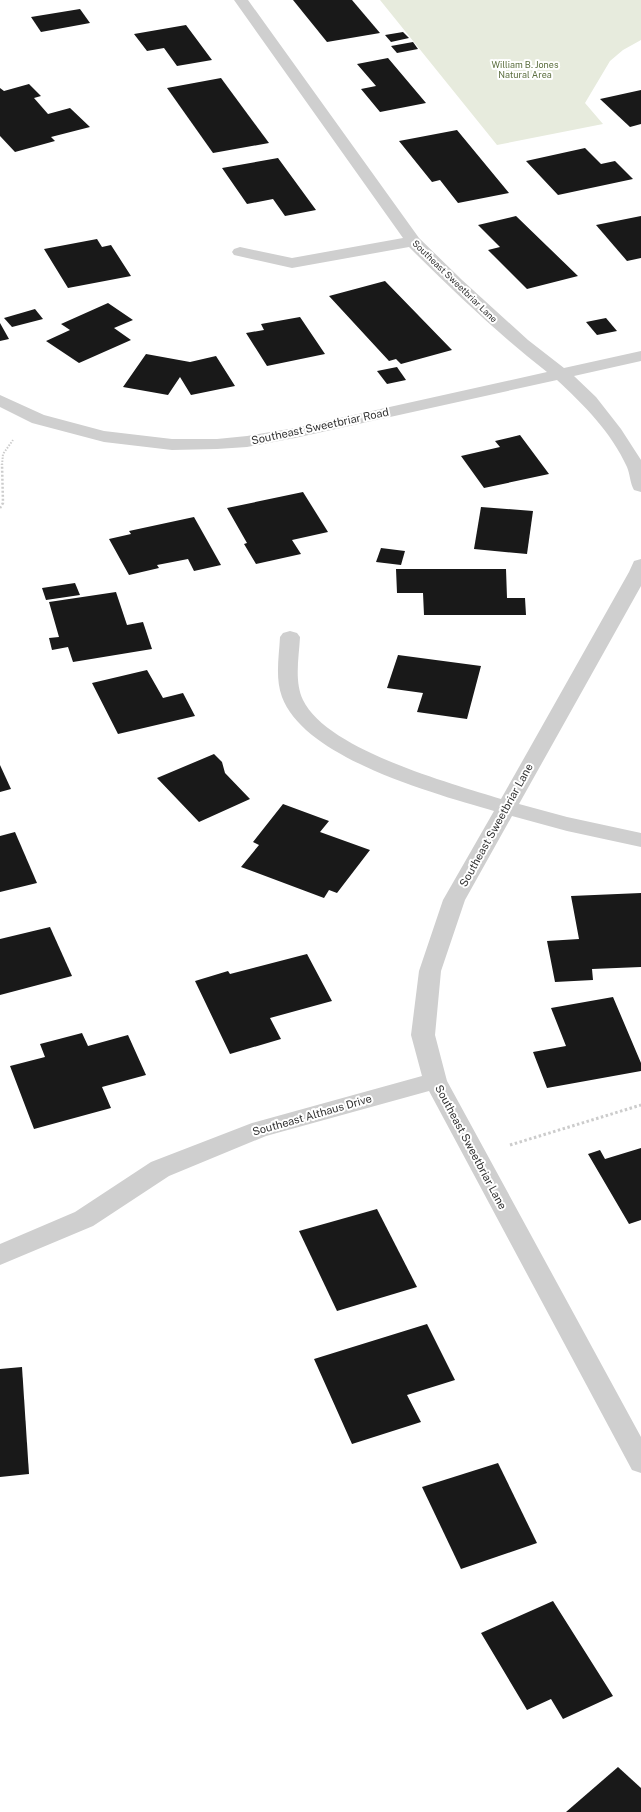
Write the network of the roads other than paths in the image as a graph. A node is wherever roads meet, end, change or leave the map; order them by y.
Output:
1 (241, 0) edge
2 (413, 241) junction
3 (240, 252) dead end
4 (641, 356) edge
5 (562, 374) junction
6 (0, 400) edge
7 (641, 486) edge
8 (641, 565) edge
9 (290, 637) dead end
10 (505, 809) junction
11 (641, 840) edge
12 (435, 1081) junction
13 (0, 1255) edge
14 (641, 1462) edge

1 - 2 street, Southeast Sweetbriar Lane
2 - 3 street
2 - 5 street, Southeast Sweetbriar Lane
4 - 5 street, Southeast Sweetbriar Road
5 - 6 street, Southeast Sweetbriar Road
5 - 7 street, Southeast Sweetbriar Lane
8 - 10 street, Southeast Sweetbriar Lane
9 - 10 street
10 - 11 street
10 - 12 street, Southeast Sweetbriar Lane
12 - 13 street, Southeast Althaus Drive
12 - 14 street, Southeast Sweetbriar Lane

